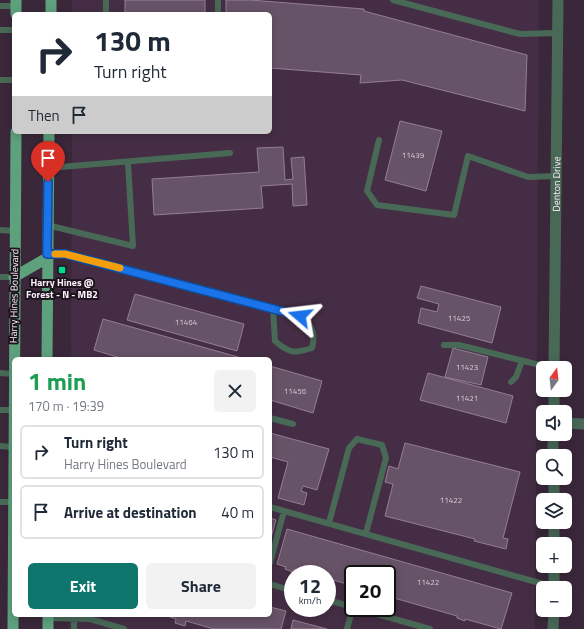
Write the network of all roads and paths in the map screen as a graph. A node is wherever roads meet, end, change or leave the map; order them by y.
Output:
1 (51, 0) edge
2 (106, 0) edge
3 (218, 0) edge
4 (393, 0) edge
5 (558, 0) edge
6 (0, 6) edge
7 (16, 7) edge
8 (50, 12) edge
9 (106, 12) edge
10 (218, 12) edge
11 (0, 30) edge
12 (12, 30) edge
13 (558, 33) junction
14 (0, 80) edge
15 (12, 80) edge
16 (16, 134) edge
17 (49, 134) edge
18 (379, 140) dead end
19 (230, 153) dead end
20 (128, 163) junction
21 (48, 168) junction
22 (556, 176) junction
23 (47, 224) junction
24 (0, 230) edge
25 (15, 231) junction
26 (47, 256) junction
27 (0, 277) edge
28 (14, 277) junction
29 (273, 308) junction
30 (444, 346) dead end
31 (14, 357) edge
32 (47, 357) edge
33 (522, 361) junction
34 (553, 361) edge
35 (536, 364) edge
36 (0, 373) edge
37 (12, 375) edge
38 (511, 382) dead end
39 (0, 410) edge
40 (12, 410) edge
41 (272, 419) edge
42 (572, 423) edge
43 (293, 424) dead end
44 (584, 424) edge
45 (0, 446) edge
46 (12, 447) edge
47 (0, 502) edge
48 (12, 502) edge
49 (272, 508) edge
50 (284, 511) junction
51 (329, 523) junction
52 (366, 533) junction
53 (272, 556) edge
54 (536, 582) edge
55 (272, 585) edge
56 (284, 588) edge
57 (13, 617) edge
58 (351, 617) edge
59 (387, 617) edge
60 (554, 617) edge
61 (74, 618) junction
62 (48, 621) edge
63 (13, 629) edge
64 (74, 629) edge
65 (124, 629) edge
66 (347, 629) edge
67 (430, 629) edge
68 (554, 629) edge

1 - 8 main road
2 - 9 lane
3 - 10 lane
4 - 13 lane
5 - 13 street, Denton Drive
6 - 7 lane
11 - 12 lane
13 - 22 street, Denton Drive
14 - 15 lane
16 - 25 main road, Harry Hines Boulevard
17 - 21 main road
18 - 22 lane
19 - 20 lane
20 - 21 lane
20 - 23 lane
21 - 23 main road
22 - 34 street, Denton Drive
23 - 26 main road
24 - 25 lane
25 - 28 main road, Harry Hines Boulevard
26 - 28 main road
26 - 29 lane
26 - 32 main road
27 - 28 lane
28 - 31 main road, Harry Hines Boulevard
29 - 29 lane
30 - 33 lane
33 - 35 lane
33 - 38 lane
36 - 37 lane
39 - 40 lane
41 - 43 lane
42 - 44 street
45 - 46 lane
47 - 48 lane
49 - 50 lane
50 - 51 lane
50 - 53 lane
51 - 52 lane
51 - 52 lane
52 - 54 lane
55 - 56 lane
57 - 63 main road, Harry Hines Boulevard
58 - 66 lane
59 - 67 lane
60 - 68 street
61 - 62 lane
61 - 64 lane
61 - 65 lane

